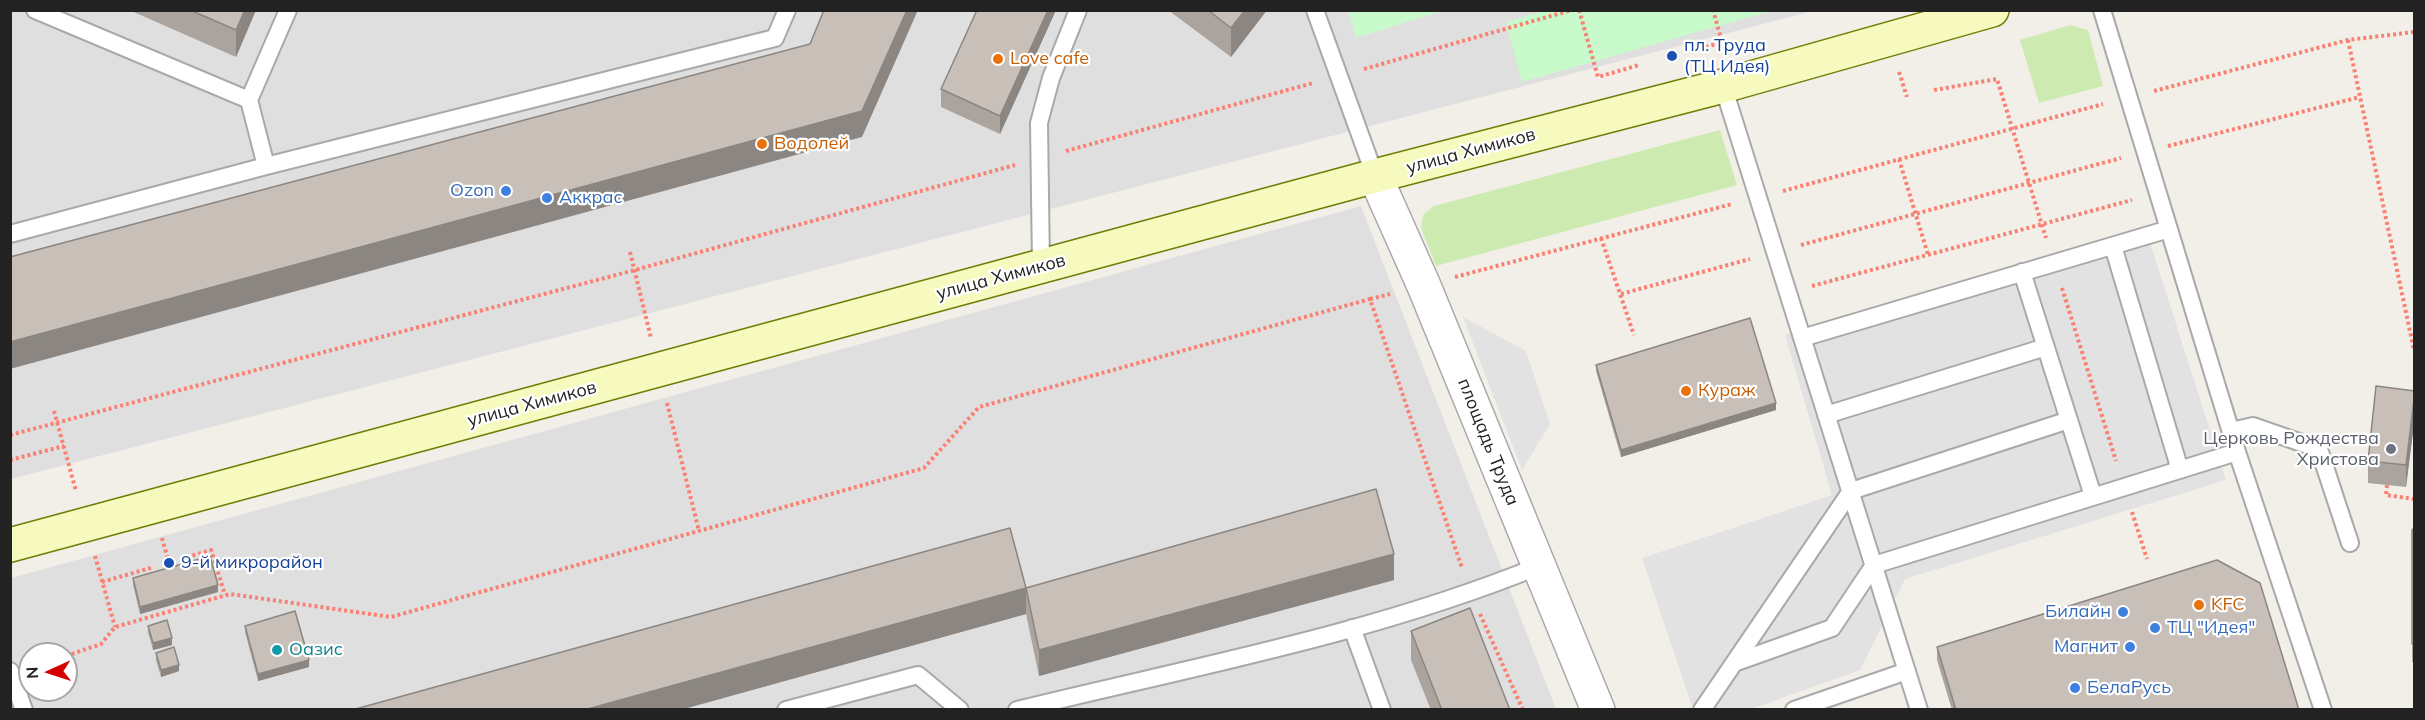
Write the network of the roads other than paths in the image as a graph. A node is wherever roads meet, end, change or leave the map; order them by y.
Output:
1 (35, 10) edge
2 (288, 10) edge
3 (787, 10) edge
4 (1078, 10) edge
5 (1315, 10) edge
6 (1992, 10) edge
7 (2102, 10) edge
8 (1723, 86) junction
9 (249, 100) junction
10 (266, 166) junction
11 (1375, 176) junction
12 (2169, 229) junction
13 (10, 234) edge
14 (2113, 246) junction
15 (1041, 266) junction
16 (2022, 272) junction
17 (1802, 338) junction
18 (2046, 347) junction
19 (1826, 415) junction
20 (2069, 420) junction
21 (2231, 431) junction
22 (2237, 452) junction
23 (2180, 470) junction
24 (1851, 491) junction
25 (2093, 496) junction
26 (2350, 543) dead end
27 (10, 544) edge
28 (1874, 565) junction
29 (1539, 566) junction
30 (1352, 628) junction
31 (1734, 663) junction
32 (10, 671) edge
33 (1907, 671) junction
34 (24, 710) edge
35 (786, 710) edge
36 (960, 710) edge
37 (1017, 710) edge
38 (1382, 710) edge
39 (1598, 710) edge
40 (1702, 710) edge
41 (1794, 710) edge
42 (1919, 710) edge
43 (2323, 710) edge

1 - 9 lane
2 - 9 lane
3 - 10 lane
4 - 15 lane
5 - 11 lane
6 - 8 street, улица Химиков
7 - 12 lane
8 - 11 street, улица Химиков
8 - 17 lane
9 - 10 lane
10 - 13 lane
11 - 15 street, улица Химиков
11 - 29 street, площадь Труда
12 - 14 lane
12 - 21 lane
14 - 16 lane
14 - 23 lane
15 - 27 street, улица Химиков
16 - 17 lane
16 - 18 lane
17 - 19 lane
18 - 19 lane
18 - 20 lane
19 - 24 lane
20 - 24 lane
20 - 25 lane
21 - 22 lane
21 - 26 lane
22 - 23 lane
22 - 43 lane
23 - 25 lane
24 - 28 lane
24 - 31 lane
25 - 28 lane
28 - 31 lane
28 - 33 lane
29 - 30 lane
29 - 39 street, площадь Труда
30 - 37 lane
30 - 38 lane
31 - 40 lane
32 - 34 lane
33 - 41 lane
33 - 42 lane
35 - 36 lane

